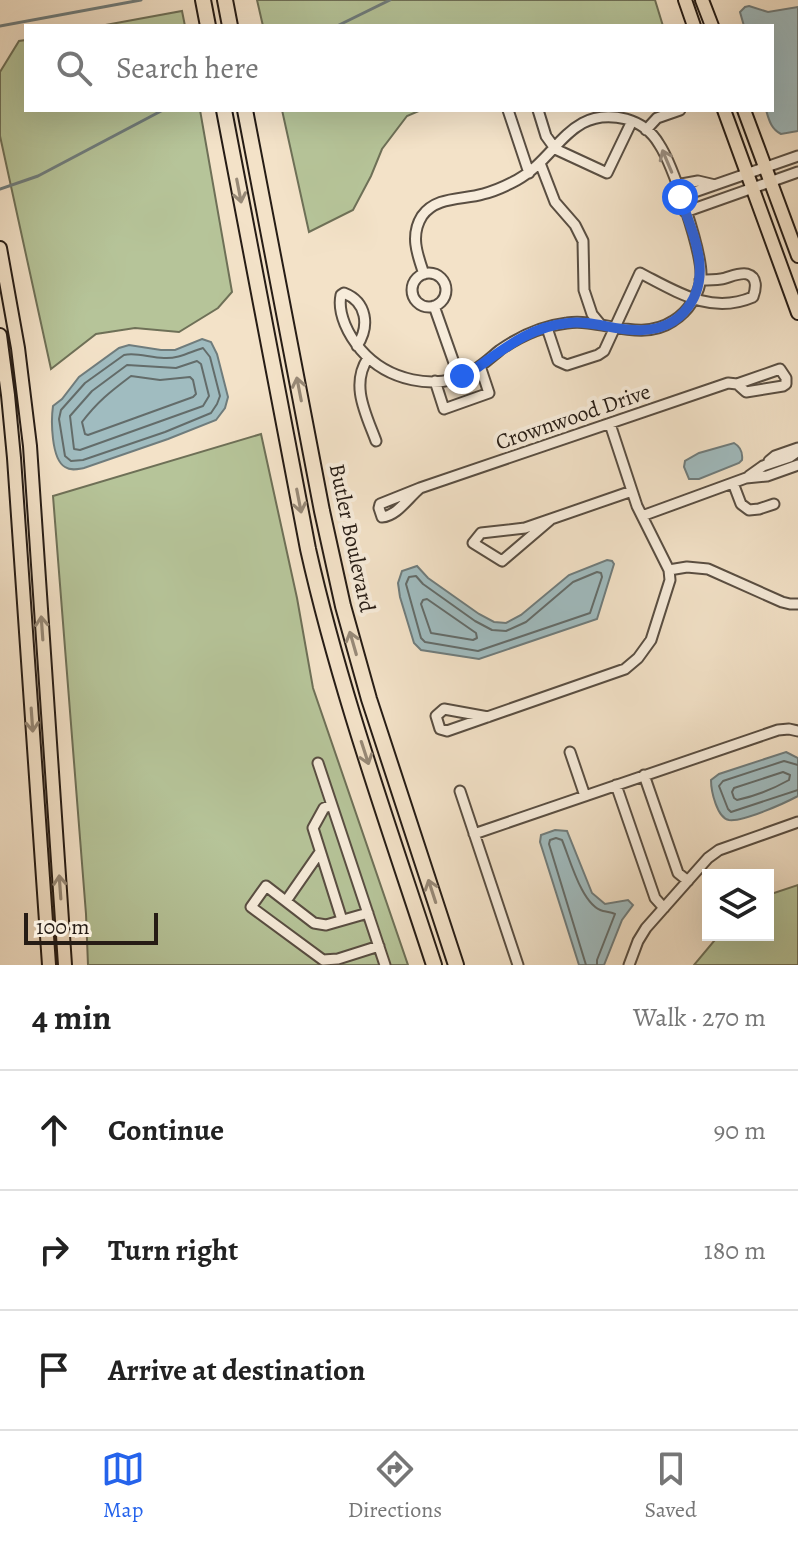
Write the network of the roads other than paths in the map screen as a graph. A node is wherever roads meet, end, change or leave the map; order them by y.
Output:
1 (203, 0) edge
2 (225, 0) edge
3 (685, 0) edge
4 (702, 0) edge
5 (208, 24) edge
6 (230, 24) edge
7 (693, 24) edge
8 (711, 24) edge
9 (224, 112) edge
10 (245, 112) edge
11 (509, 112) edge
12 (539, 112) edge
13 (674, 112) edge
14 (725, 112) edge
15 (745, 112) edge
16 (622, 114) edge
17 (632, 121) junction
18 (646, 130) junction
19 (554, 148) junction
20 (798, 156) edge
21 (540, 163) junction
22 (766, 168) junction
23 (798, 172) edge
24 (529, 173) junction
25 (748, 174) junction
26 (772, 181) junction
27 (676, 185) junction
28 (715, 185) junction
29 (753, 188) junction
30 (680, 197) junction
31 (685, 212) junction
32 (0, 248) edge
33 (798, 256) edge
34 (424, 274) junction
35 (700, 280) junction
36 (693, 300) junction
37 (434, 306) junction
38 (798, 313) edge
39 (601, 325) junction
40 (547, 328) junction
41 (614, 328) junction
42 (0, 335) edge
43 (357, 346) junction
44 (368, 358) junction
45 (480, 366) junction
46 (459, 377) junction
47 (435, 381) junction
48 (737, 384) junction
49 (610, 424) junction
50 (376, 441) dead end
51 (798, 450) edge
52 (798, 465) edge
53 (746, 478) junction
54 (733, 483) junction
55 (420, 488) dead end
56 (632, 491) junction
57 (774, 504) dead end
58 (642, 516) junction
59 (550, 520) junction
60 (669, 570) junction
61 (798, 604) edge
62 (488, 717) junction
63 (798, 731) edge
64 (570, 752) dead end
65 (318, 763) dead end
66 (644, 775) junction
67 (616, 785) junction
68 (460, 791) dead end
69 (585, 796) junction
70 (332, 805) junction
71 (798, 822) edge
72 (474, 834) junction
73 (320, 852) junction
74 (688, 881) junction
75 (286, 901) junction
76 (664, 908) junction
77 (368, 913) junction
78 (342, 920) junction
79 (379, 946) junction
80 (49, 965) edge
81 (65, 965) edge
82 (385, 965) edge
83 (434, 965) edge
84 (456, 965) edge
85 (518, 965) edge
86 (629, 965) edge

1 - 5 highway
2 - 6 highway
3 - 7 main road
4 - 8 main road
9 -> 83 highway, Butler Boulevard
84 -> 10 highway, Butler Boulevard
11 - 24 street
12 - 19 street
13 - 18 street
14 - 25 main road
15 - 22 main road
16 - 17 street
16 - 19 street
17 - 18 street
17 - 19 street
27 -> 18 street
19 - 21 street
20 - 22 street
21 - 24 street
21 - 39 street
22 - 25 street
22 - 26 main road
23 - 26 street
24 - 34 street
25 - 28 street
25 - 29 main road
26 - 29 street
26 - 33 main road
27 - 28 street
27 - 30 street
28 - 30 street
29 - 31 street
29 - 38 main road
30 - 31 street
31 - 35 street
81 -> 32 main road
34 - 37 street
34 - 37 street
35 - 36 street
35 - 36 street
36 - 41 street
36 - 41 street
37 - 46 street
39 - 40 street
39 - 41 street
40 - 41 street
40 - 45 street
42 -> 80 main road
43 - 43 street
43 - 44 street
44 - 47 street
44 - 50 street
45 - 46 street
45 - 47 street
46 - 47 street
48 - 48 street, Crownwood Drive
48 - 49 street, Crownwood Drive
49 - 55 street, Crownwood Drive
49 - 56 street
51 - 53 street
52 - 53 street
53 - 54 street
54 - 57 street
54 - 58 street
56 - 58 street
56 - 59 street
58 - 60 street
59 - 59 street
60 - 61 street
60 - 62 street
62 - 62 street
63 - 66 street
64 - 69 street
65 - 70 street
66 - 67 street
66 - 74 street
67 - 69 street
67 - 76 street
68 - 72 street
69 - 72 street
70 - 73 street
70 - 77 street
71 - 74 street
72 - 85 street
73 - 75 street
73 - 78 street
74 - 76 street
75 - 78 street
75 - 79 street
76 - 86 street
77 - 78 street
77 - 79 street
79 - 82 street

